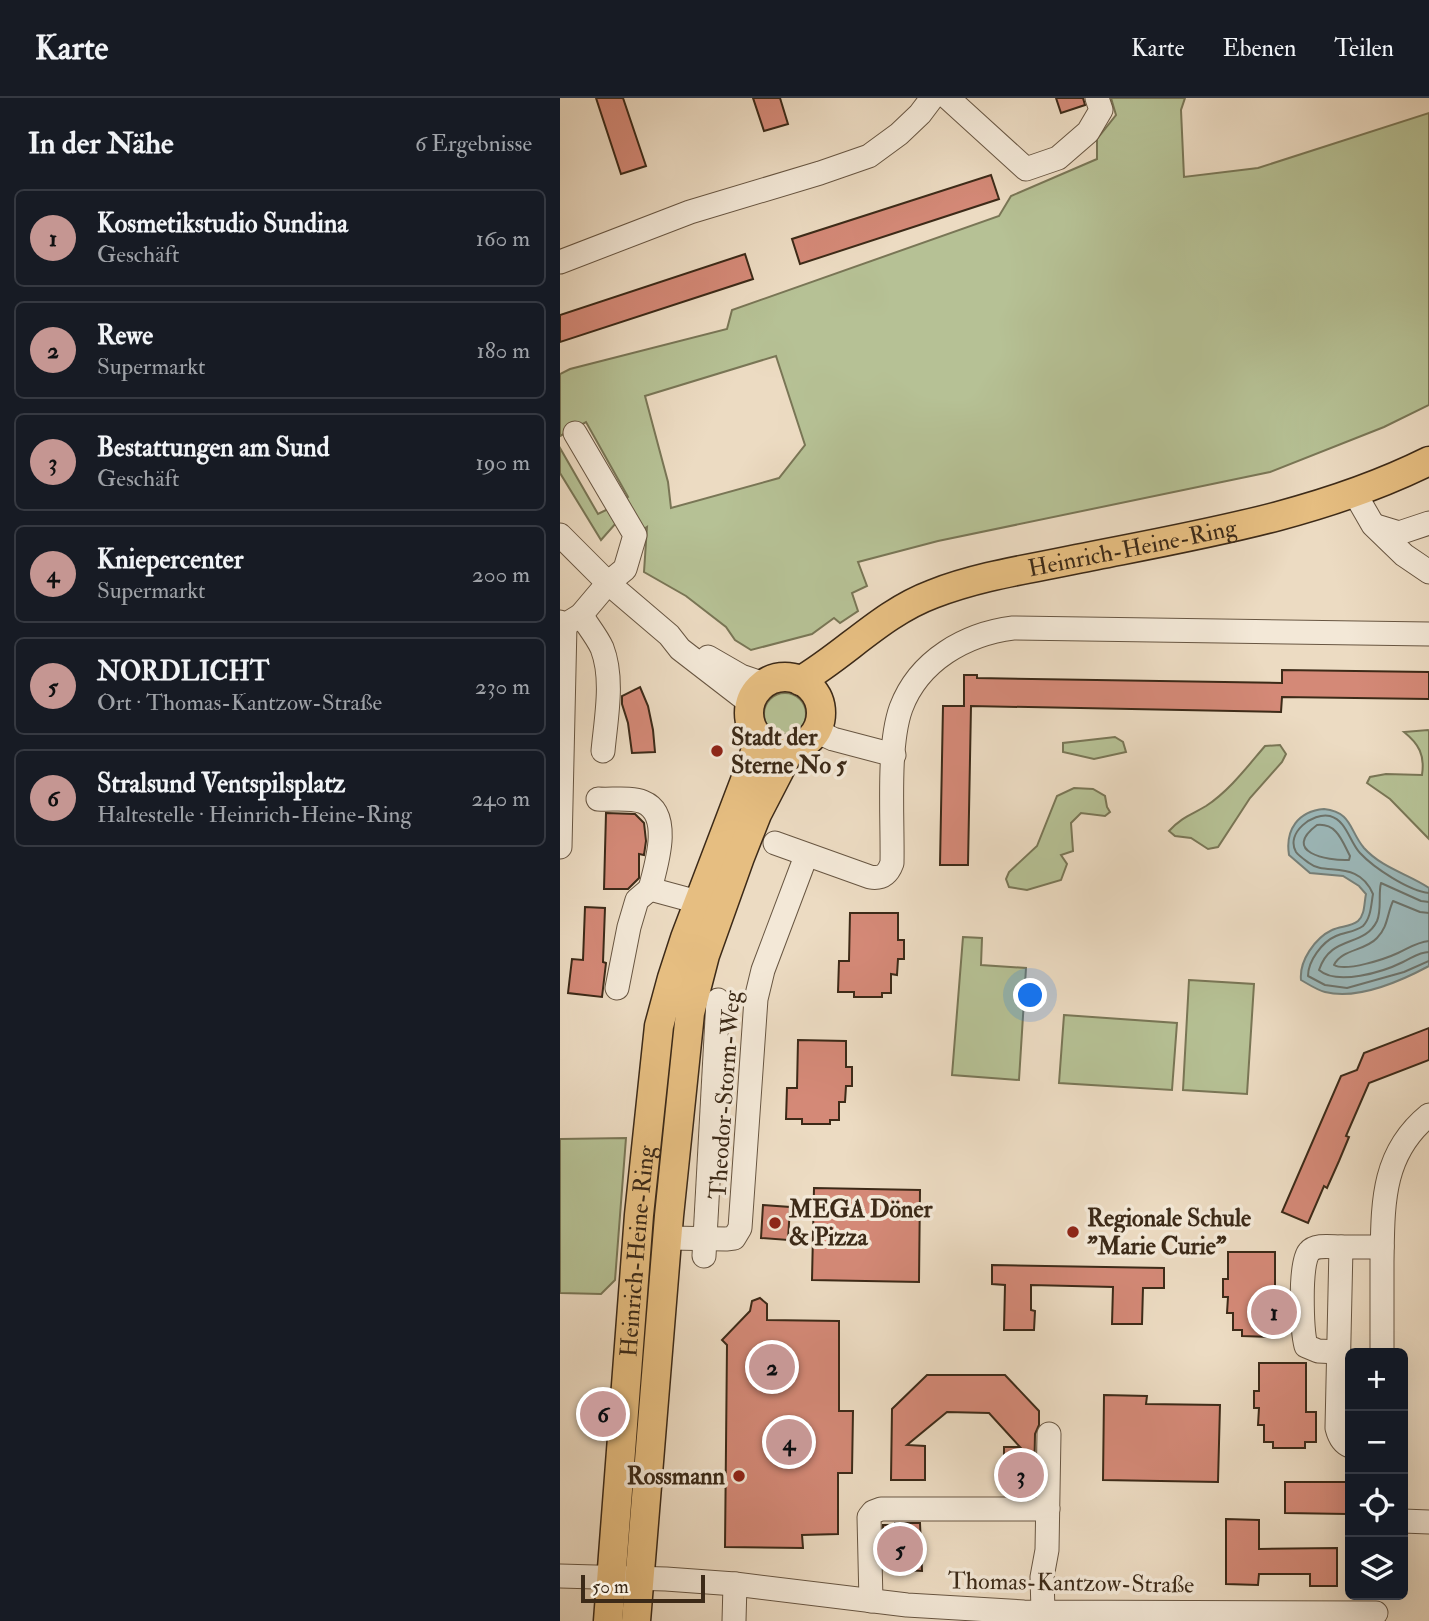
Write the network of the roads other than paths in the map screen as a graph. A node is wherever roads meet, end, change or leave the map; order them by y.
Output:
1 (932, 98) edge
2 (948, 98) edge
3 (1097, 98) edge
4 (560, 262) edge
5 (575, 433) dead end
6 (1429, 461) edge
7 (1354, 492) junction
8 (1429, 523) edge
9 (1373, 525) junction
10 (560, 535) edge
11 (1429, 572) edge
12 (608, 583) junction
13 (569, 621) edge
14 (1429, 634) edge
15 (809, 690) junction
16 (757, 694) junction
17 (816, 731) junction
18 (759, 738) junction
19 (793, 748) junction
20 (603, 751) dead end
21 (894, 755) junction
22 (598, 799) dead end
23 (775, 843) dead end
24 (560, 847) edge
25 (806, 856) junction
26 (650, 889) junction
27 (698, 902) junction
28 (617, 988) dead end
29 (718, 1000) dead end
30 (1429, 1115) edge
31 (649, 1119) junction
32 (668, 1227) junction
33 (704, 1247) junction
34 (1341, 1247) junction
35 (1382, 1247) junction
36 (1382, 1348) edge
37 (1339, 1352) junction
38 (1048, 1434) dead end
39 (1345, 1443) edge
40 (1048, 1509) junction
41 (1408, 1521) edge
42 (1429, 1522) edge
43 (560, 1576) edge
44 (612, 1578) junction
45 (640, 1579) junction
46 (735, 1584) junction
47 (871, 1601) junction
48 (1376, 1610) edge
49 (1031, 1615) edge
50 (1091, 1616) edge
51 (608, 1621) edge
52 (636, 1621) edge
53 (734, 1621) edge

1 - 4 street
2 - 3 street
5 - 12 street
6 - 7 main road, Heinrich-Heine-Ring
7 - 9 street
7 - 15 main road, Heinrich-Heine-Ring
8 - 9 street
9 - 11 street
10 - 12 street
12 - 13 street
12 - 16 street
13 - 20 street
13 - 24 street
14 - 21 street
15 - 16 main road
15 - 17 main road
16 - 18 main road
17 - 19 main road
17 - 21 street
18 - 19 main road
18 - 27 main road, Heinrich-Heine-Ring
19 - 32 main road, Heinrich-Heine-Ring
21 - 25 street
22 - 26 street
23 - 25 street
25 - 33 street, Theodor-Storm-Weg
26 - 27 street
26 - 28 street
27 - 31 main road, Heinrich-Heine-Ring
29 - 33 street
30 - 35 street
31 - 32 main road, Heinrich-Heine-Ring
31 - 44 main road, Heinrich-Heine-Ring
32 - 33 street, Theodor-Storm-Weg
32 - 45 main road, Heinrich-Heine-Ring
34 - 35 street
34 - 37 street
34 - 37 street
35 - 36 street
37 - 39 street
38 - 40 street
40 - 47 street
40 - 49 street
41 - 42 street
43 - 44 street, Thomas-Kantzow-Straße
44 - 45 street, Thomas-Kantzow-Straße
44 - 51 main road, Heinrich-Heine-Ring
45 - 46 street, Thomas-Kantzow-Straße
45 - 52 main road, Heinrich-Heine-Ring
46 - 47 street, Thomas-Kantzow-Straße
46 - 53 street
47 - 49 street, Thomas-Kantzow-Straße
48 - 50 street, Thomas-Kantzow-Straße
49 - 50 street, Thomas-Kantzow-Straße

